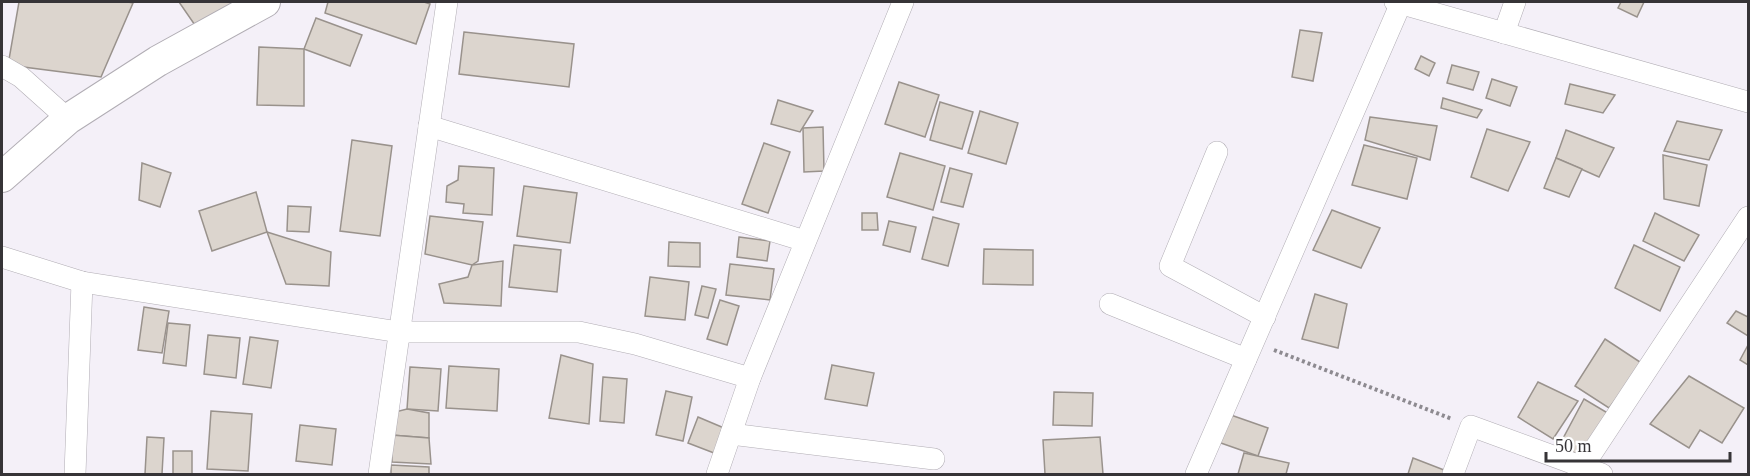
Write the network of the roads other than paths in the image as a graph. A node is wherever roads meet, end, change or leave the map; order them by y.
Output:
1 (265, 2) edge
2 (447, 2) edge
3 (903, 2) edge
4 (1398, 2) edge
5 (1515, 2) edge
6 (1504, 33) junction
7 (2, 66) edge
8 (1749, 102) edge
9 (68, 119) junction
10 (429, 126) junction
11 (1217, 152) dead end
12 (2, 177) edge
13 (1749, 218) edge
14 (805, 241) junction
15 (2, 257) edge
16 (82, 282) junction
17 (1110, 304) dead end
18 (1264, 317) junction
19 (399, 332) junction
20 (1250, 350) junction
21 (750, 378) junction
22 (731, 434) junction
23 (934, 459) dead end
24 (1588, 472) edge
25 (75, 474) edge
26 (379, 474) edge
27 (717, 474) edge
28 (1196, 474) edge
29 (1454, 474) edge

1 - 9 main road
2 - 10 street
3 - 14 street
4 - 6 street
4 - 18 street
5 - 6 street
6 - 8 street
7 - 9 street
9 - 12 main road
10 - 14 street
10 - 19 street
11 - 18 street
13 - 24 street
14 - 21 street
15 - 16 street
16 - 19 street
16 - 25 street
17 - 20 street
18 - 20 street
19 - 21 street
19 - 26 street
20 - 28 street
21 - 22 street
22 - 23 street
22 - 27 street
24 - 29 street

